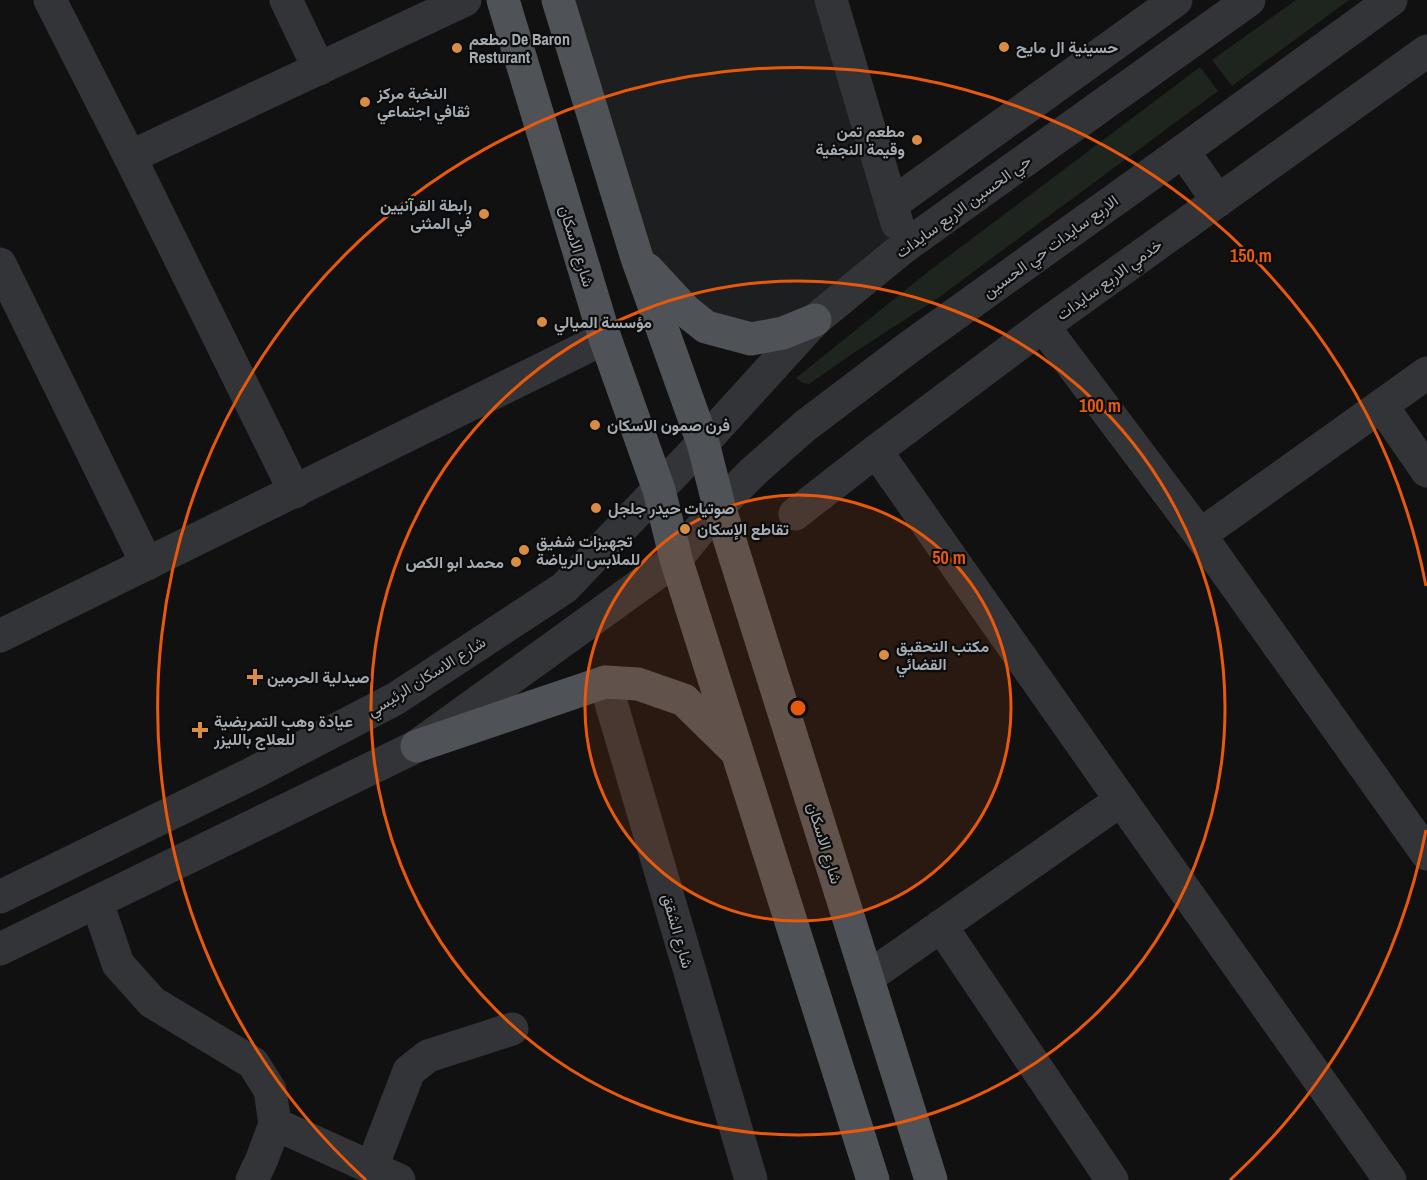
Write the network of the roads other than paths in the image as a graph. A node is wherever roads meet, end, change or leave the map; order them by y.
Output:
1 (50, 0) edge
2 (286, 0) edge
3 (465, 0) edge
4 (503, 0) edge
5 (558, 0) edge
6 (1176, 0) edge
7 (1250, 0) edge
8 (1391, 0) edge
9 (834, 1) edge
10 (1427, 51) edge
11 (320, 69) junction
12 (1065, 81) junction
13 (1088, 115) junction
14 (1183, 151) junction
15 (130, 157) junction
16 (1218, 201) junction
17 (892, 204) junction
18 (904, 247) junction
19 (637, 258) junction
20 (0, 264) edge
21 (814, 320) junction
22 (1044, 326) junction
23 (605, 338) junction
24 (1427, 373) edge
25 (1382, 406) junction
26 (703, 443) junction
27 (876, 451) junction
28 (1427, 471) edge
29 (659, 490) junction
30 (295, 492) junction
31 (719, 506) junction
32 (795, 514) dead end
33 (1200, 535) junction
34 (676, 559) junction
35 (147, 564) junction
36 (0, 636) edge
37 (605, 682) junction
38 (417, 746) junction
39 (738, 752) junction
40 (1120, 800) junction
41 (1427, 854) edge
42 (0, 897) edge
43 (97, 902) junction
44 (941, 926) junction
45 (0, 949) edge
46 (867, 978) junction
47 (512, 1029) dead end
48 (275, 1124) junction
49 (386, 1174) edge
50 (252, 1180) edge
51 (751, 1180) edge
52 (873, 1180) edge
53 (931, 1180) edge
54 (1112, 1180) edge
55 (1390, 1180) edge

1 - 15 street
2 - 11 street
3 - 11 street
4 - 23 main road, شارع الاسكان
5 - 19 main road
6 - 12 street
7 - 13 street, حي الحسين الاربع سايدات
8 - 14 street, الاربع سايدات حي الحسين
9 - 17 street
10 - 16 street, خدمي الاربع سايدات
11 - 15 street
12 - 13 street
12 - 17 street
13 - 18 street, حي الحسين الاربع سايدات
14 - 16 street
14 - 31 street, الاربع سايدات حي الحسين
15 - 30 street
16 - 22 street, خدمي الاربع سايدات
17 - 18 street
18 - 21 street, حي الحسين الاربع سايدات
19 - 21 main road
19 - 26 main road
20 - 35 street
21 - 26 street, حي الحسين الاربع سايدات
22 - 27 street, خدمي الاربع سايدات
22 - 33 street
23 - 29 main road, شارع الاسكان
23 - 30 street
24 - 25 street
25 - 28 street
25 - 33 street
26 - 29 street, شارع الاسكان الرئيسي
26 - 31 main road, شارع الاسكان
27 - 32 street, خدمي الاربع سايدات
27 - 40 street
29 - 34 main road, شارع الاسكان
29 - 42 street, شارع الاسكان الرئيسي
30 - 35 street
31 - 34 street, الاربع سايدات حي الحسين
31 - 46 main road, شارع الاسكان
33 - 41 street
34 - 38 street, الاربع سايدات حي الحسين
34 - 39 main road
35 - 36 street
37 - 38 main road
37 - 39 main road
37 - 51 street, شارع الشقق
38 - 43 street
39 - 52 main road
40 - 44 street
40 - 55 street
43 - 45 street
43 - 48 street
44 - 46 street
44 - 54 street
46 - 53 main road, شارع الاسكان
47 - 49 street
48 - 49 street
48 - 50 street

